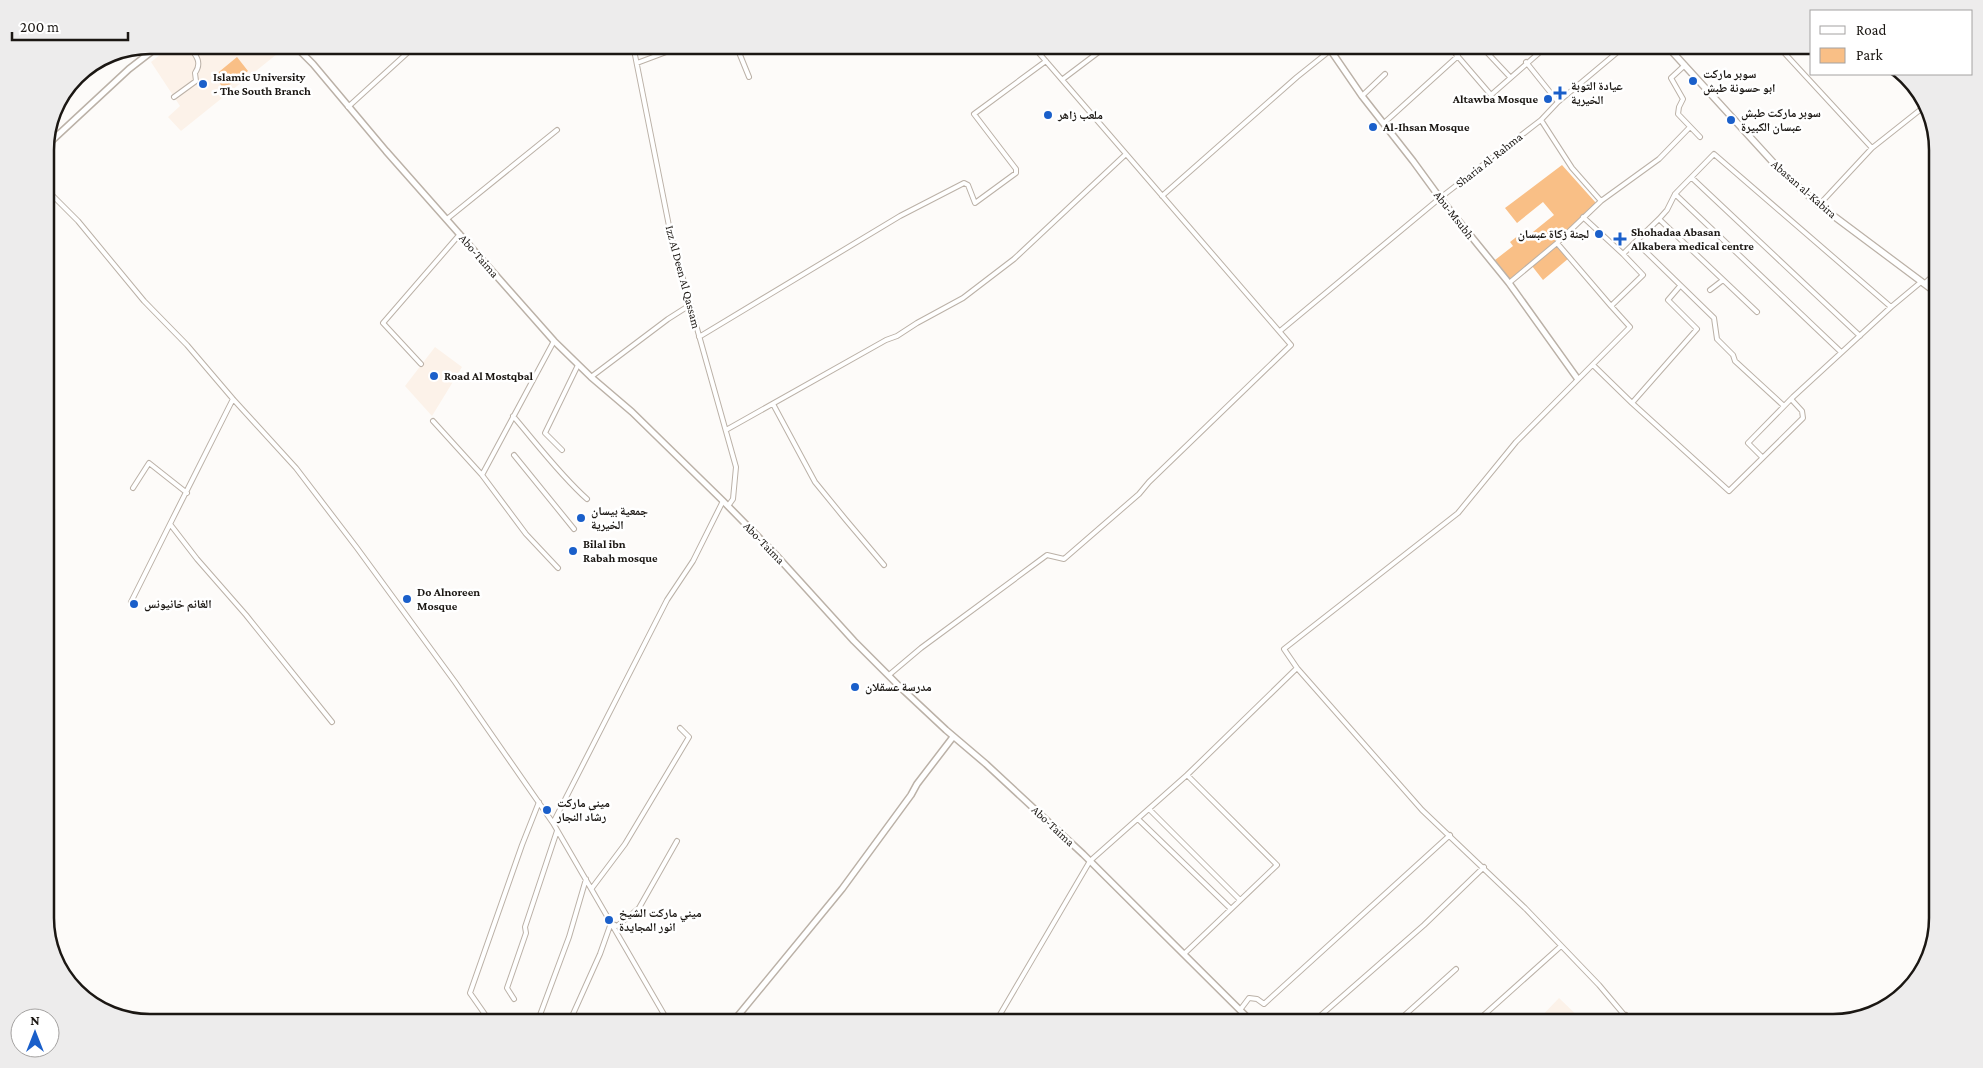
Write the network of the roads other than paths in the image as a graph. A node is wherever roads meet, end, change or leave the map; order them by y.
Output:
1 (148, 54) edge
2 (195, 54) edge
3 (303, 54) edge
4 (406, 54) edge
5 (635, 54) edge
6 (661, 54) edge
7 (740, 54) edge
8 (1040, 54) edge
9 (1096, 54) edge
10 (1327, 54) edge
11 (1333, 54) edge
12 (1488, 54) edge
13 (1536, 54) edge
14 (1615, 54) edge
15 (1675, 54) edge
16 (1785, 54) edge
17 (1458, 56) joint
18 (1046, 61) junction
19 (1526, 62) junction
20 (637, 63) junction
21 (1685, 65) junction
22 (1385, 74) dead end
23 (749, 77) dead end
24 (1510, 77) junction
25 (1062, 79) junction
26 (1362, 96) junction
27 (174, 97) dead end
28 (1558, 102) junction
29 (348, 107) junction
30 (1920, 110) edge
31 (1541, 120) junction
32 (1384, 123) junction
33 (1690, 127) junction
34 (557, 130) dead end
35 (1700, 137) dead end
36 (55, 138) edge
37 (1872, 148) junction
38 (1126, 154) junction
39 (1692, 178) junction
40 (1675, 194) junction
41 (1162, 196) junction
42 (54, 197) edge
43 (1440, 198) junction
44 (1600, 201) junction
45 (1819, 205) junction
46 (1583, 217) junction
47 (447, 219) junction
48 (1659, 219) junction
49 (460, 234) junction
50 (1636, 242) junction
51 (1557, 243) junction
52 (1623, 254) junction
53 (1929, 278) edge
54 (1722, 280) junction
55 (1509, 283) junction
56 (1923, 283) junction
57 (1680, 286) junction
58 (1929, 287) edge
59 (1710, 290) dead end
60 (690, 305) junction
61 (1611, 306) junction
62 (1891, 307) junction
63 (1757, 312) dead end
64 (1280, 330) junction
65 (1860, 336) junction
66 (699, 337) junction
67 (554, 341) junction
68 (1841, 352) junction
69 (421, 364) dead end
70 (578, 365) junction
71 (1593, 365) junction
72 (591, 378) junction
73 (1578, 378) junction
74 (233, 399) junction
75 (1792, 399) junction
76 (1632, 403) junction
77 (774, 404) junction
78 (1784, 406) junction
79 (513, 416) junction
80 (433, 421) dead end
81 (726, 430) junction
82 (562, 450) dead end
83 (514, 455) dead end
84 (1762, 457) junction
85 (482, 475) junction
86 (133, 488) dead end
87 (187, 492) junction
88 (587, 499) dead end
89 (723, 500) junction
90 (728, 506) junction
91 (170, 524) junction
92 (574, 529) dead end
93 (884, 564) dead end
94 (558, 568) dead end
95 (131, 602) dead end
96 (1297, 668) junction
97 (889, 674) junction
98 (332, 722) dead end
99 (680, 728) dead end
100 (953, 737) junction
101 (1187, 775) junction
102 (539, 802) junction
103 (1149, 808) junction
104 (1138, 819) junction
105 (553, 823) junction
106 (557, 831) junction
107 (1450, 835) junction
108 (677, 841) dead end
109 (1090, 861) junction
110 (1484, 867) junction
111 (586, 879) junction
112 (592, 888) junction
113 (1240, 900) junction
114 (1231, 909) junction
115 (612, 923) junction
116 (1561, 946) junction
117 (1184, 954) junction
118 (1456, 970) dead end
119 (514, 999) dead end
120 (1240, 1010) junction
121 (485, 1014) edge
122 (540, 1014) edge
123 (572, 1014) edge
124 (664, 1014) edge
125 (739, 1014) edge
126 (1000, 1014) edge
127 (1244, 1014) edge
128 (1322, 1014) edge
129 (1406, 1014) edge
130 (1485, 1014) edge
131 (1625, 1014) edge

1 - 36 street
2 - 27 street
3 - 29 street, Abo-Taima
4 - 29 street
5 - 20 street, Izz Al Deen Al Qassam
6 - 20 street
7 - 23 street
8 - 18 street
9 - 25 street
10 - 41 street
11 - 26 street, Abu-Msubh
12 - 24 street
13 - 19 street
14 - 28 street, Sharia Al-Rahma
15 - 21 main road, Abasan al-Kabira
16 - 37 street
17 - 24 street
17 - 32 street
18 - 25 street
18 - 66 street
19 - 24 street
19 - 28 street
20 - 60 street, Izz Al Deen Al Qassam
21 - 33 street
21 - 45 main road, Abasan al-Kabira
22 - 26 street
25 - 38 street
26 - 32 street, Abu-Msubh
28 - 31 street, Sharia Al-Rahma
29 - 47 street, Abo-Taima
30 - 37 street
31 - 43 street, Sharia Al-Rahma
31 - 44 street
32 - 43 street, Abu-Msubh
33 - 35 street
33 - 44 street
34 - 47 street
37 - 45 street
38 - 41 street
38 - 77 street
39 - 40 street
39 - 62 street
39 - 65 street
40 - 48 street
40 - 68 street
41 - 64 street
42 - 74 street
43 - 55 street, Abu-Msubh
43 - 64 street, Sharia Al-Rahma
44 - 46 street
45 - 56 main road, Abasan al-Kabira
46 - 51 street
46 - 52 street
47 - 49 street, Abo-Taima
48 - 50 street
48 - 54 street
49 - 67 street, Abo-Taima
49 - 69 street
50 - 52 street
50 - 57 street
51 - 55 street
51 - 61 street
52 - 61 street
53 - 56 street
54 - 59 street
54 - 63 street
55 - 73 street, Abu-Msubh
56 - 58 main road, Abasan al-Kabira
56 - 62 street
57 - 76 street
57 - 78 street
60 - 66 street, Izz Al Deen Al Qassam
60 - 72 street
61 - 71 street
62 - 65 street
64 - 97 street
65 - 68 street
66 - 81 street, Izz Al Deen Al Qassam
67 - 70 street, Abo-Taima
67 - 79 street
68 - 75 street
70 - 72 street, Abo-Taima
70 - 82 street
71 - 73 street
71 - 76 street
72 - 89 street, Abo-Taima
73 - 96 street
74 - 87 street
74 - 102 street
75 - 78 street
75 - 84 street
76 - 84 street
77 - 81 street
77 - 93 street
78 - 84 street
79 - 85 street
79 - 88 street
80 - 85 street
81 - 90 street, Izz Al Deen Al Qassam
83 - 92 street
85 - 94 street
86 - 87 street
87 - 91 street
89 - 90 street, Abo-Taima
89 - 105 street
90 - 97 street, Abo-Taima
91 - 95 street
91 - 98 street
96 - 101 street
96 - 107 street
97 - 100 street, Abo-Taima
99 - 112 street
100 - 109 street, Abo-Taima
100 - 125 street
101 - 103 street
101 - 113 street
102 - 105 street
102 - 121 street
103 - 104 street
103 - 113 street
104 - 109 street
104 - 114 street
105 - 106 street
106 - 111 street
106 - 119 street
107 - 110 street
107 - 120 street
108 - 115 street
109 - 117 street, Abo-Taima
109 - 126 street
110 - 116 street
110 - 128 street
111 - 112 street
111 - 122 street
112 - 115 street
113 - 114 street
114 - 117 street
115 - 123 street
115 - 124 street
116 - 130 street
116 - 131 street
117 - 120 street, Abo-Taima
118 - 129 street
120 - 127 street, Abo-Taima

